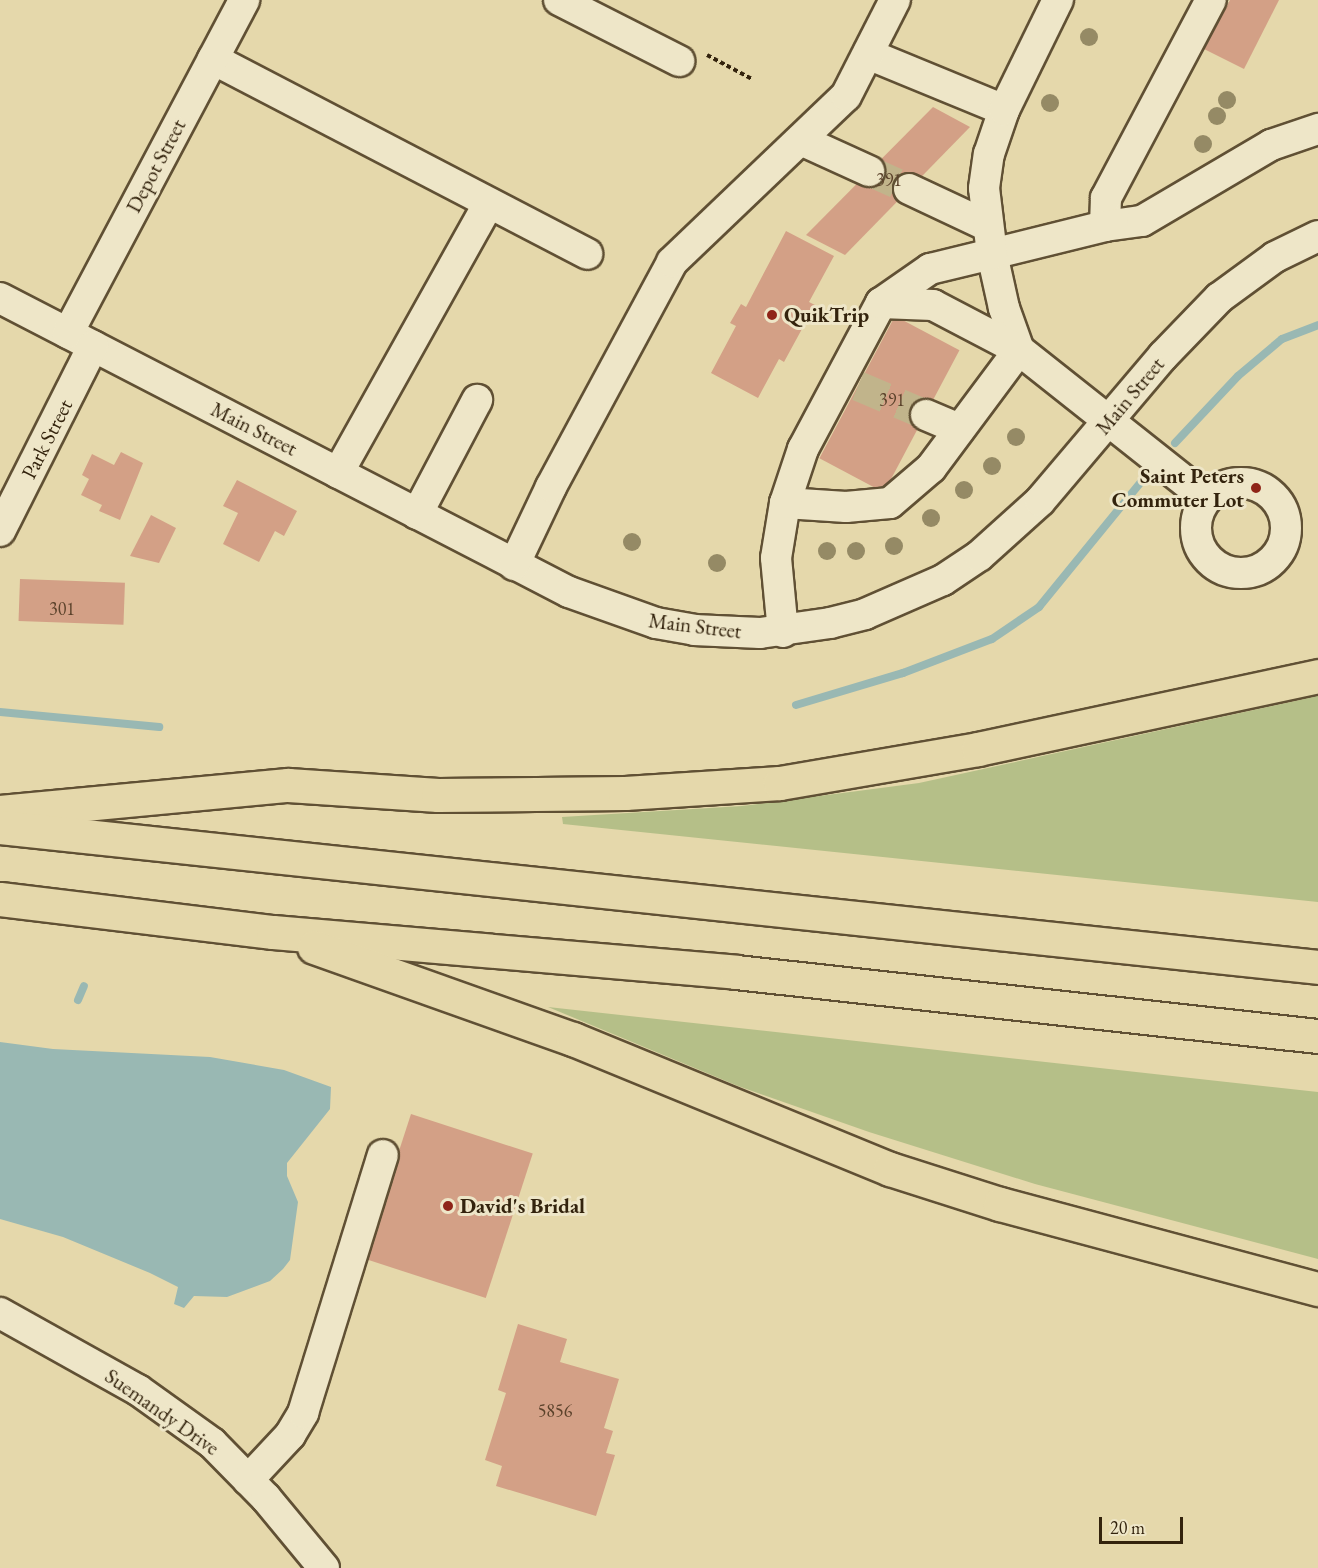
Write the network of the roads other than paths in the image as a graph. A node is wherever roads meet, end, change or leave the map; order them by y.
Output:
1 (244, 0) edge
2 (559, 0) edge
3 (896, 0) edge
4 (1058, 0) edge
5 (1211, 0) edge
6 (868, 54) junction
7 (689, 56) road end
8 (213, 59) junction
9 (1004, 110) junction
10 (1318, 129) edge
11 (801, 140) junction
12 (869, 171) tunnel mouth
13 (909, 189) tunnel mouth
14 (489, 203) junction
15 (986, 225) junction
16 (1105, 226) junction
17 (1318, 236) edge
18 (587, 254) dead end
19 (992, 254) junction
20 (0, 298) edge
21 (881, 303) junction
22 (80, 340) junction
23 (1018, 350) junction
24 (477, 400) dead end
25 (926, 415) tunnel mouth
26 (1110, 421) junction
27 (959, 429) junction
28 (338, 473) junction
29 (1206, 498) dead end
30 (785, 503) junction
31 (417, 514) junction
32 (0, 531) edge
33 (514, 565) junction
34 (783, 632) junction
35 (1318, 676) edge
36 (0, 812) edge
37 (0, 827) edge
38 (0, 899) edge
39 (273, 932) junction
40 (1318, 967) edge
41 (1318, 1036) edge
42 (383, 1155) dead end
43 (1318, 1288) edge
44 (0, 1313) edge
45 (248, 1480) junction
46 (324, 1568) edge

1 - 8 street, Depot Street
2 - 7 street
3 - 6 street
4 - 9 street
5 - 16 street
6 - 9 street
6 - 11 street
8 - 14 street
8 - 22 street, Depot Street
9 - 15 street
10 - 16 street
11 - 12 street
11 - 33 street
13 - 15 street
14 - 18 street
14 - 28 street
15 - 19 street
16 - 19 street
17 - 26 street, Main Street
19 - 21 street
19 - 23 street
20 - 22 street, Main Street
21 - 23 street
21 - 30 street
22 - 28 street, Main Street
22 - 32 street, Park Street
23 - 26 street
23 - 27 street
24 - 31 street
25 - 27 street
26 - 29 street
26 - 34 street, Main Street
27 - 30 street
28 - 31 street, Main Street
30 - 34 street
31 - 33 street, Main Street
33 - 34 street, Main Street
35 - 36 highway
37 - 40 highway
38 - 39 highway
39 - 41 highway
39 - 43 highway
42 - 45 street
44 - 45 street, Suemandy Drive
45 - 46 street, Suemandy Drive

